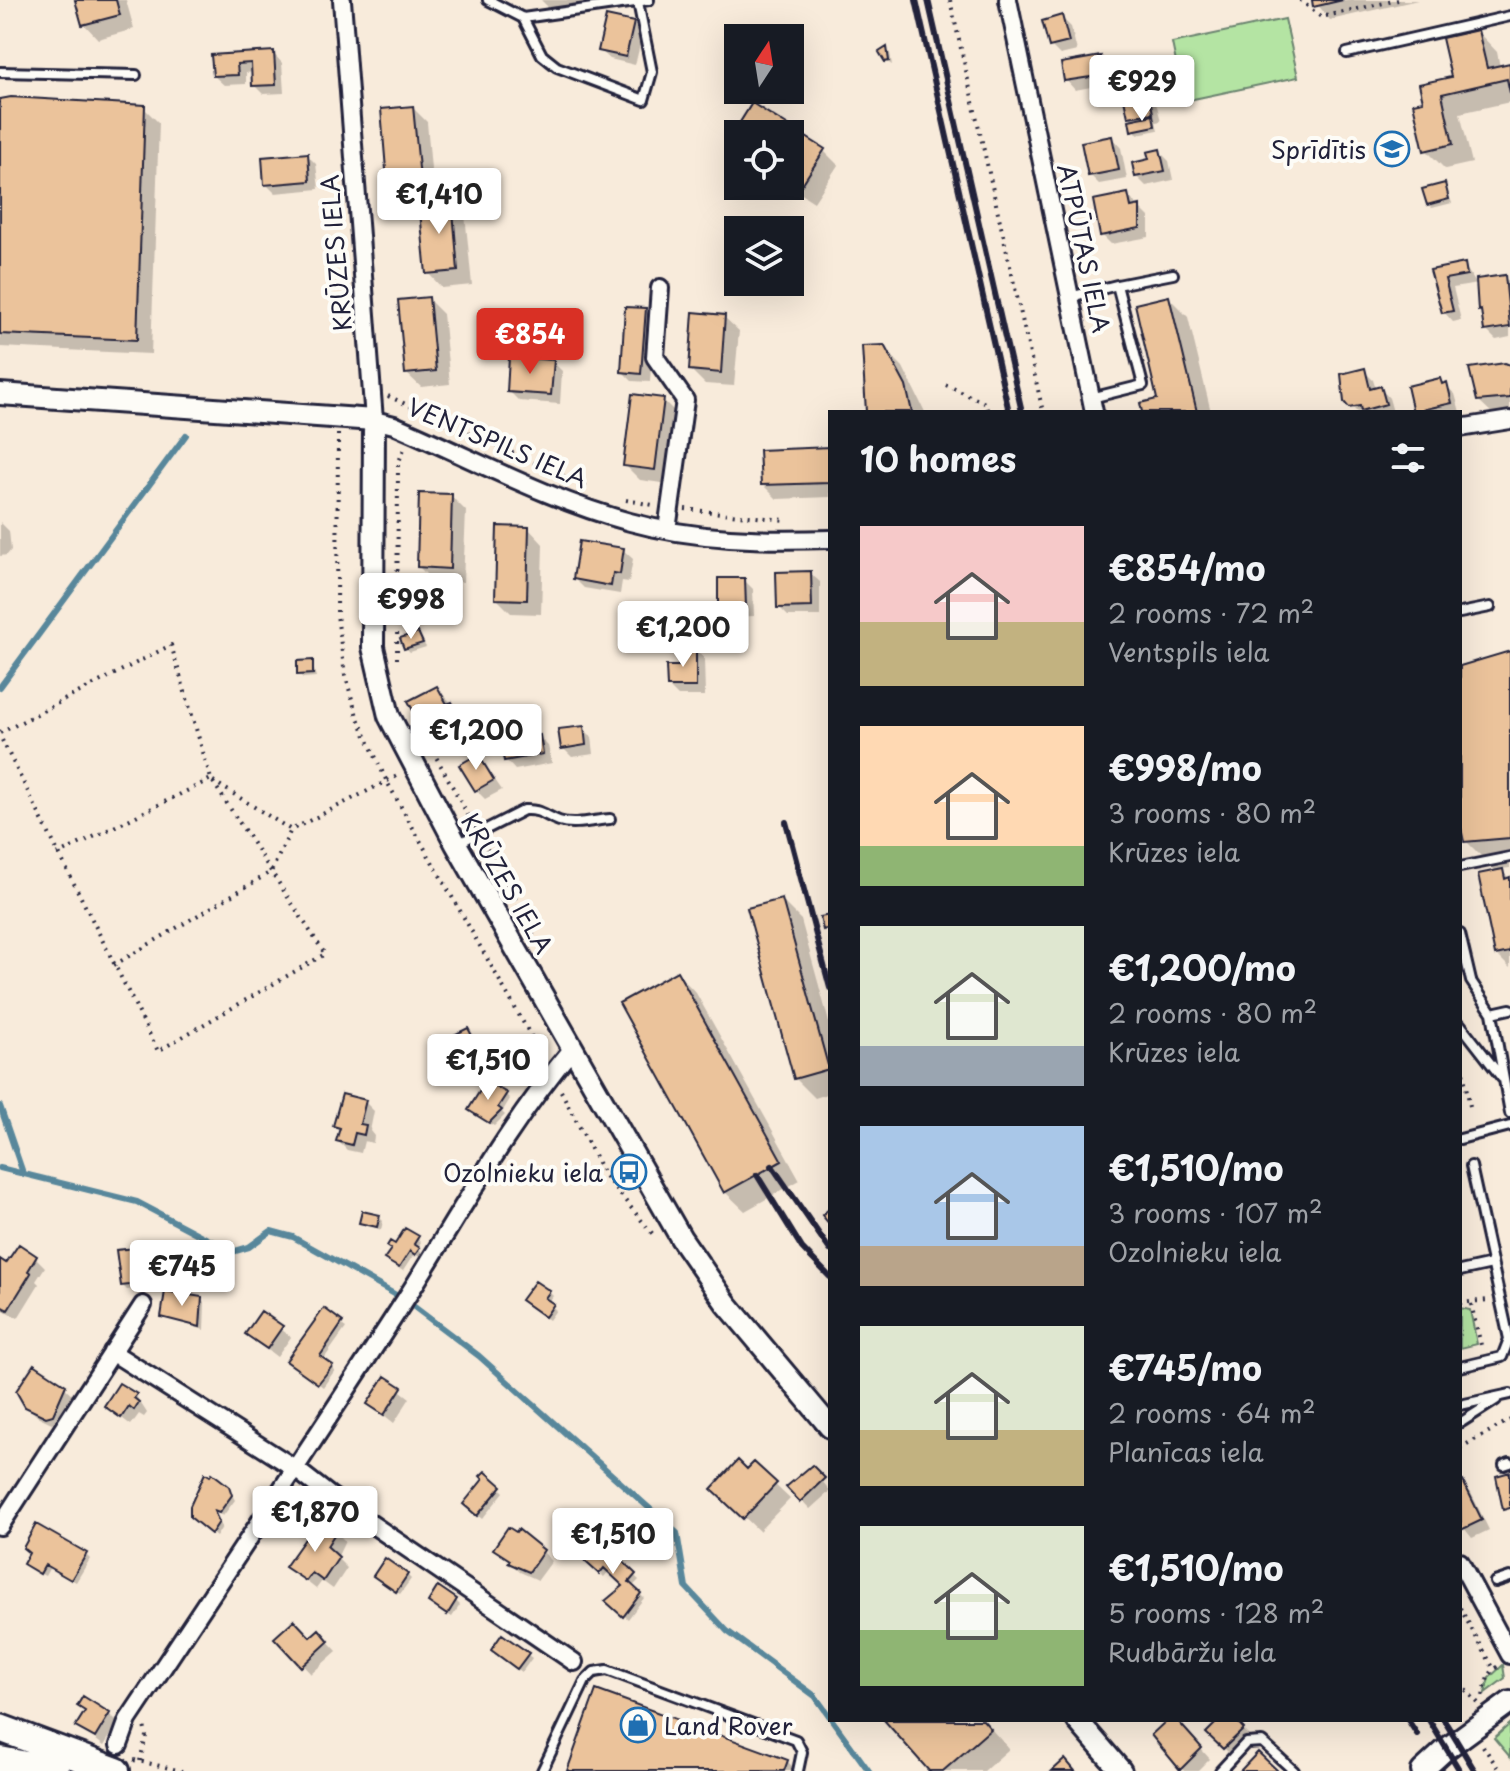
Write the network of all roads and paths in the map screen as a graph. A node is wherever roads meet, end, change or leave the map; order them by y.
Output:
1 (342, 0) edge
2 (488, 0) edge
3 (649, 0) edge
4 (950, 0) edge
5 (1008, 0) edge
6 (1300, 0) edge
7 (1398, 0) edge
8 (638, 2) junction
9 (1510, 16) edge
10 (523, 18) junction
11 (1347, 53) dead end
12 (0, 72) edge
13 (136, 75) dead end
14 (1173, 274) dead end
15 (1117, 285) junction
16 (660, 288) dead end
17 (1070, 297) junction
18 (946, 385) dead end
19 (373, 390) junction
20 (0, 394) edge
21 (1093, 405) edge
22 (987, 410) edge
23 (1043, 410) edge
24 (374, 420) junction
25 (1510, 420) edge
26 (1462, 428) edge
27 (598, 492) dead end
28 (618, 499) dead end
29 (671, 508) junction
30 (793, 520) dead end
31 (667, 530) junction
32 (828, 539) edge
33 (1490, 607) dead end
34 (1462, 613) edge
35 (0, 734) edge
36 (413, 766) junction
37 (211, 779) junction
38 (610, 819) dead end
39 (291, 830) junction
40 (456, 844) junction
41 (57, 855) junction
42 (1510, 857) edge
43 (1462, 867) edge
44 (271, 872) junction
45 (1462, 943) edge
46 (114, 965) junction
47 (1510, 1009) edge
48 (1492, 1013) junction
49 (1462, 1027) edge
50 (573, 1048) junction
51 (1462, 1067) edge
52 (1502, 1078) junction
53 (1471, 1111) dead end
54 (1510, 1113) edge
55 (1510, 1126) edge
56 (1462, 1138) edge
57 (1471, 1166) dead end
58 (1492, 1264) junction
59 (1462, 1271) edge
60 (1471, 1304) dead end
61 (143, 1305) dead end
62 (112, 1352) junction
63 (1485, 1361) junction
64 (1462, 1367) edge
65 (1506, 1395) edge
66 (1462, 1405) edge
67 (1510, 1420) edge
68 (1462, 1422) edge
69 (828, 1425) edge
70 (1462, 1447) edge
71 (293, 1467) junction
72 (0, 1526) edge
73 (1462, 1566) edge
74 (1510, 1577) edge
75 (1495, 1582) dead end
76 (1510, 1655) edge
77 (574, 1662) joint
78 (1494, 1669) dead end
79 (591, 1675) junction
80 (1462, 1686) edge
81 (1510, 1702) edge
82 (1079, 1722) edge
83 (0, 1728) edge
84 (1472, 1730) junction
85 (119, 1745) dead end
86 (0, 1760) edge
87 (56, 1771) edge
88 (116, 1771) edge
89 (542, 1771) edge
90 (798, 1771) edge
91 (1121, 1771) edge
92 (1220, 1771) edge
93 (1294, 1771) edge
94 (1422, 1771) edge
95 (1500, 1771) edge

1 - 19 street, KRŪZES IELA
2 - 10 lane
3 - 8 lane
4 - 23 path
5 - 17 street, ATPŪTAS IELA
6 - 7 path
8 - 10 lane
8 - 10 lane
9 - 11 lane
12 - 13 lane
14 - 15 lane
15 - 17 lane
15 - 21 lane
16 - 29 street
17 - 21 street, ATPŪTAS IELA
18 - 22 path
19 - 24 street, KRŪZES IELA
19 - 27 path
20 - 24 street, VENTSPILS IELA
24 - 31 street, VENTSPILS IELA
24 - 36 street, KRŪZES IELA
25 - 26 street
28 - 29 path
29 - 30 path
29 - 31 street
31 - 32 street, VENTSPILS IELA
33 - 34 lane
35 - 37 path
35 - 41 path
36 - 39 path
36 - 40 street, KRŪZES IELA
37 - 39 path
37 - 41 path
37 - 44 path
38 - 40 lane
39 - 44 path
40 - 50 street, KRŪZES IELA
41 - 46 path
42 - 43 lane
44 - 46 path
44 - 46 path
45 - 48 lane
47 - 48 lane
48 - 52 lane
49 - 52 lane
50 - 69 street, KRŪZES IELA
50 - 71 street
51 - 53 path
52 - 54 lane
55 - 56 lane
57 - 58 lane
58 - 59 lane
58 - 63 lane
60 - 63 path
61 - 62 street
62 - 71 street
62 - 72 street
63 - 64 lane
65 - 66 lane
65 - 68 lane
67 - 70 path
71 - 77 street
71 - 85 street
73 - 76 street
74 - 75 lane
77 - 79 lane
78 - 80 path
79 - 89 lane
79 - 90 lane
81 - 84 street
82 - 91 street
83 - 88 highway
84 - 94 street
84 - 95 path
86 - 87 highway
92 - 93 lane

